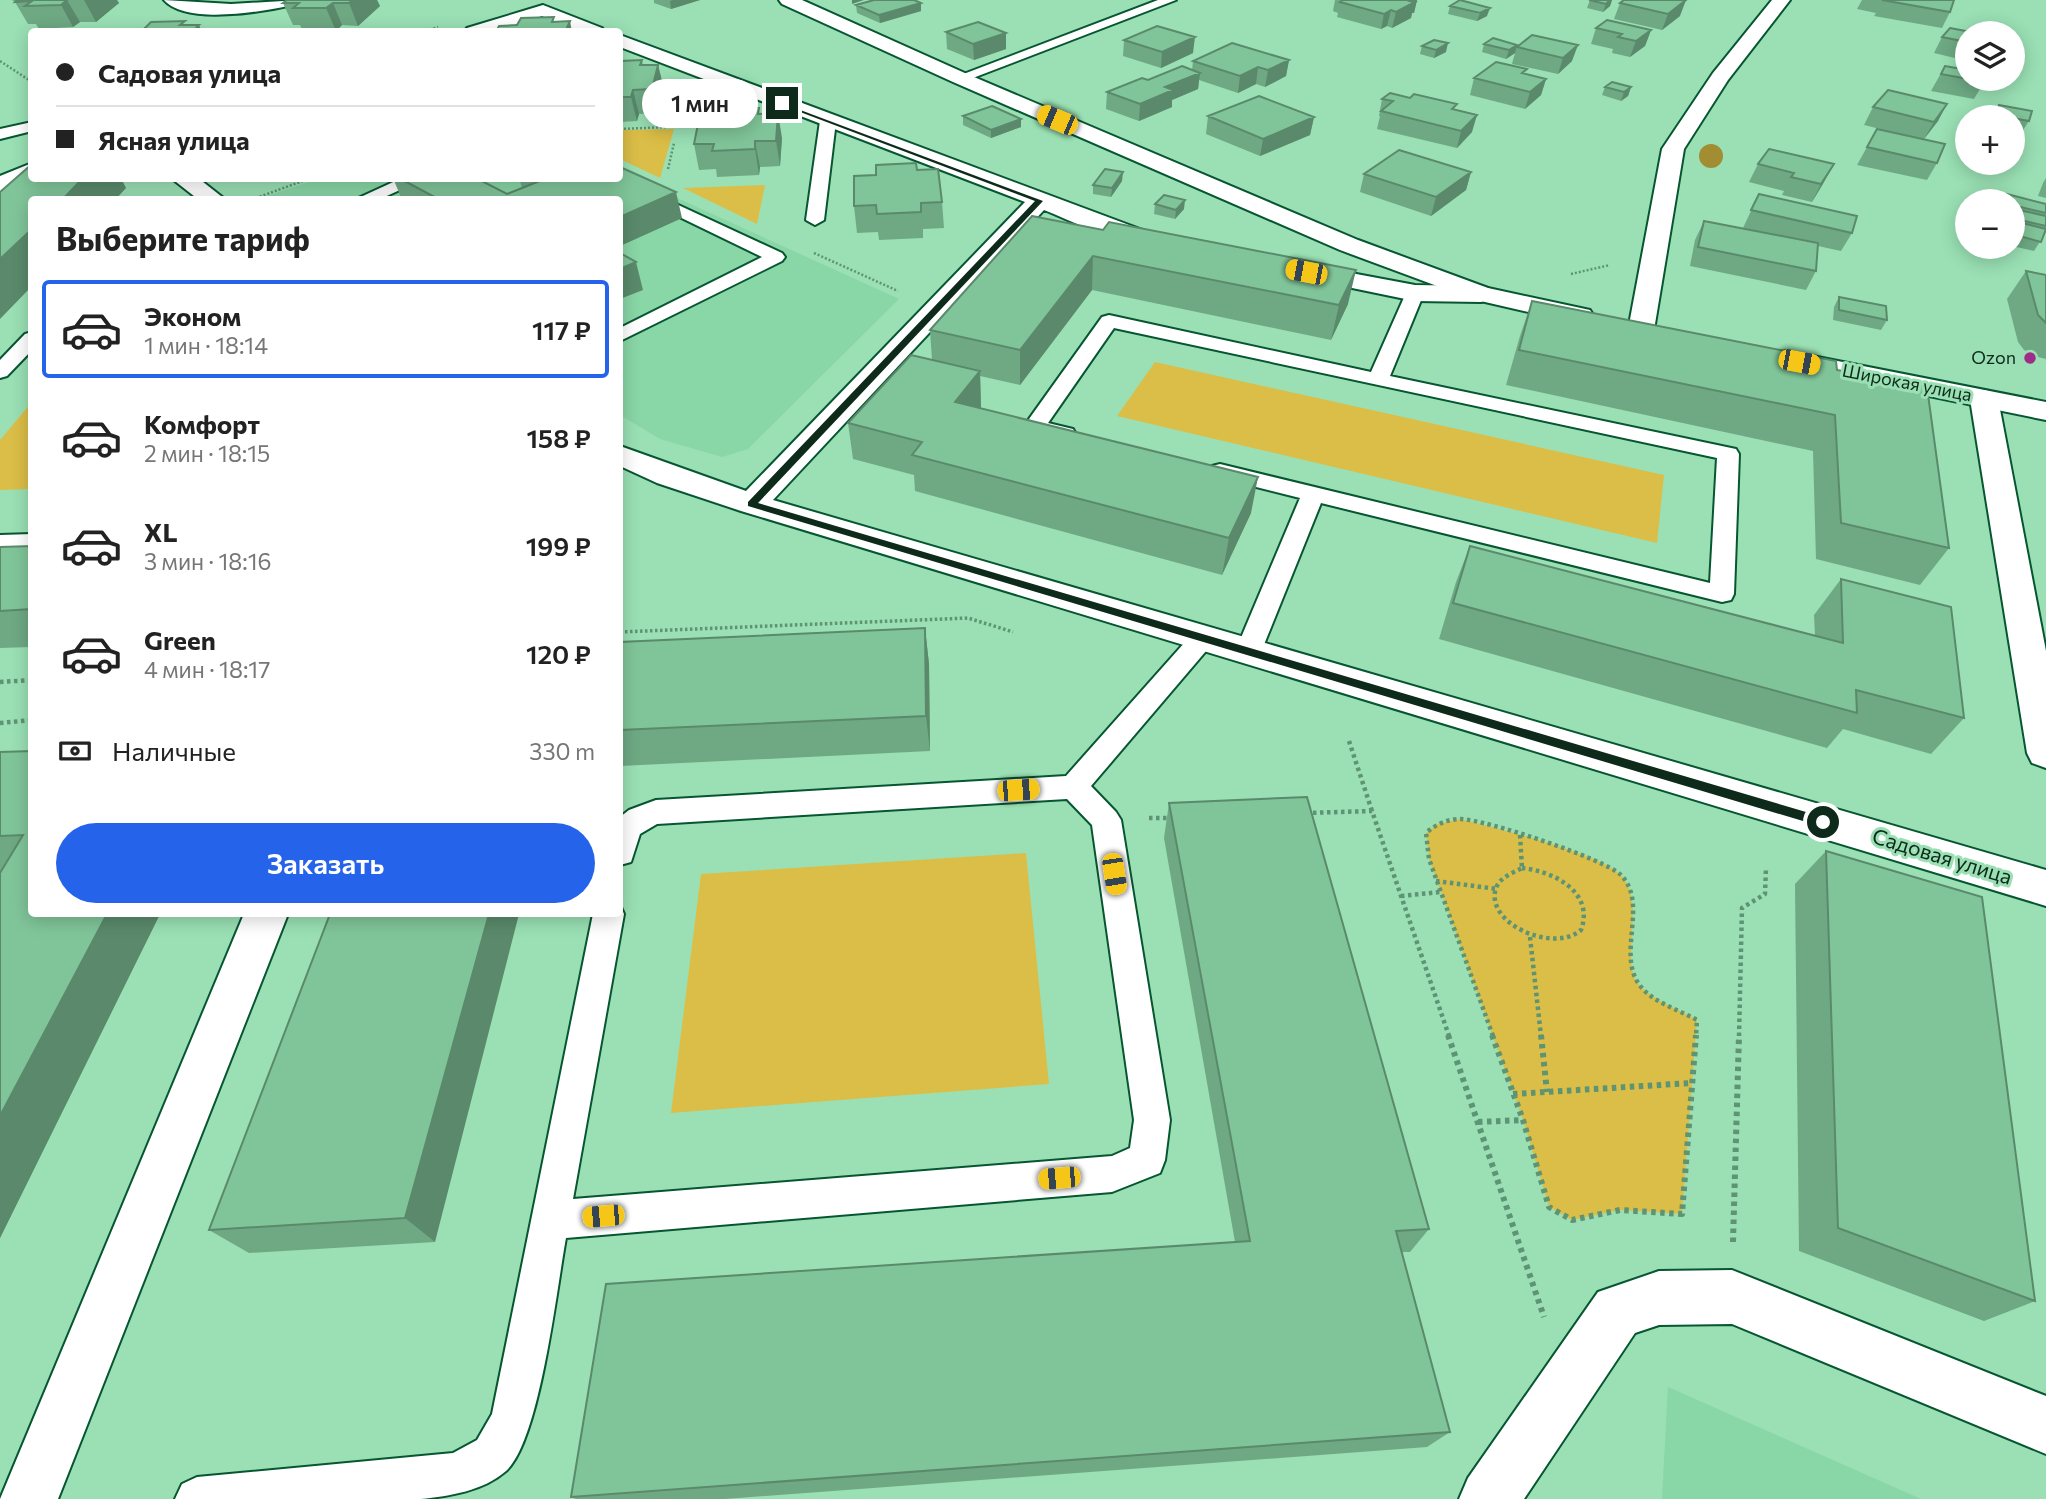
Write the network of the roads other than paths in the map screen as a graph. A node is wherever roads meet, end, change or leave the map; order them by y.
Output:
1 (173, 0) edge
2 (291, 0) edge
3 (519, 0) edge
4 (788, 0) edge
5 (1170, 0) edge
6 (1781, 0) edge
7 (567, 4) dead end
8 (543, 10) junction
9 (493, 28) edge
10 (587, 28) edge
11 (623, 42) edge
12 (712, 77) junction
13 (960, 78) junction
14 (828, 121) junction
15 (702, 122) edge
16 (28, 127) edge
17 (0, 134) edge
18 (28, 171) edge
19 (188, 182) edge
20 (408, 182) edge
21 (616, 182) edge
22 (0, 188) edge
23 (209, 196) edge
24 (372, 196) edge
25 (1040, 201) junction
26 (815, 220) dead end
27 (1182, 248) edge
28 (1278, 266) edge
29 (1415, 293) junction
30 (1481, 294) junction
31 (623, 334) edge
32 (28, 342) edge
33 (1759, 354) edge
34 (0, 373) edge
35 (1378, 380) junction
36 (1984, 399) junction
37 (2046, 411) edge
38 (1088, 439) edge
39 (623, 456) edge
40 (1194, 465) edge
41 (1313, 494) junction
42 (752, 504) junction
43 (28, 542) edge
44 (0, 544) edge
45 (1203, 638) junction
46 (1248, 652) junction
47 (2046, 752) edge
48 (1074, 787) junction
49 (623, 834) edge
50 (2046, 888) edge
51 (265, 917) edge
52 (607, 917) edge
53 (550, 1220) junction
54 (2046, 1425) edge
55 (28, 1499) edge
56 (197, 1499) edge
57 (1489, 1499) edge

1 - 2 street
3 - 8 street
4 - 13 street
5 - 13 lane
6 - 30 street
7 - 8 street
8 - 9 street
8 - 10 street
11 - 12 street
12 - 14 street
12 - 15 lane
13 - 30 street
14 - 25 street
14 - 26 lane
16 - 17 lane
18 - 22 street
19 - 23 street
20 - 24 lane
21 - 31 lane
25 - 27 street
25 - 42 street
28 - 29 street
29 - 30 street
29 - 35 lane
32 - 34 lane
33 - 36 street, Широкая улица
35 - 38 lane
35 - 41 lane
36 - 37 street, Широкая улица
36 - 47 street
39 - 42 street, Садовая улица
40 - 41 lane
41 - 46 lane
42 - 45 street, Садовая улица
43 - 44 lane
45 - 46 street, Садовая улица
45 - 48 lane
46 - 50 street, Садовая улица
48 - 49 lane
48 - 53 lane
51 - 55 street
52 - 53 lane
53 - 56 lane
54 - 57 street

